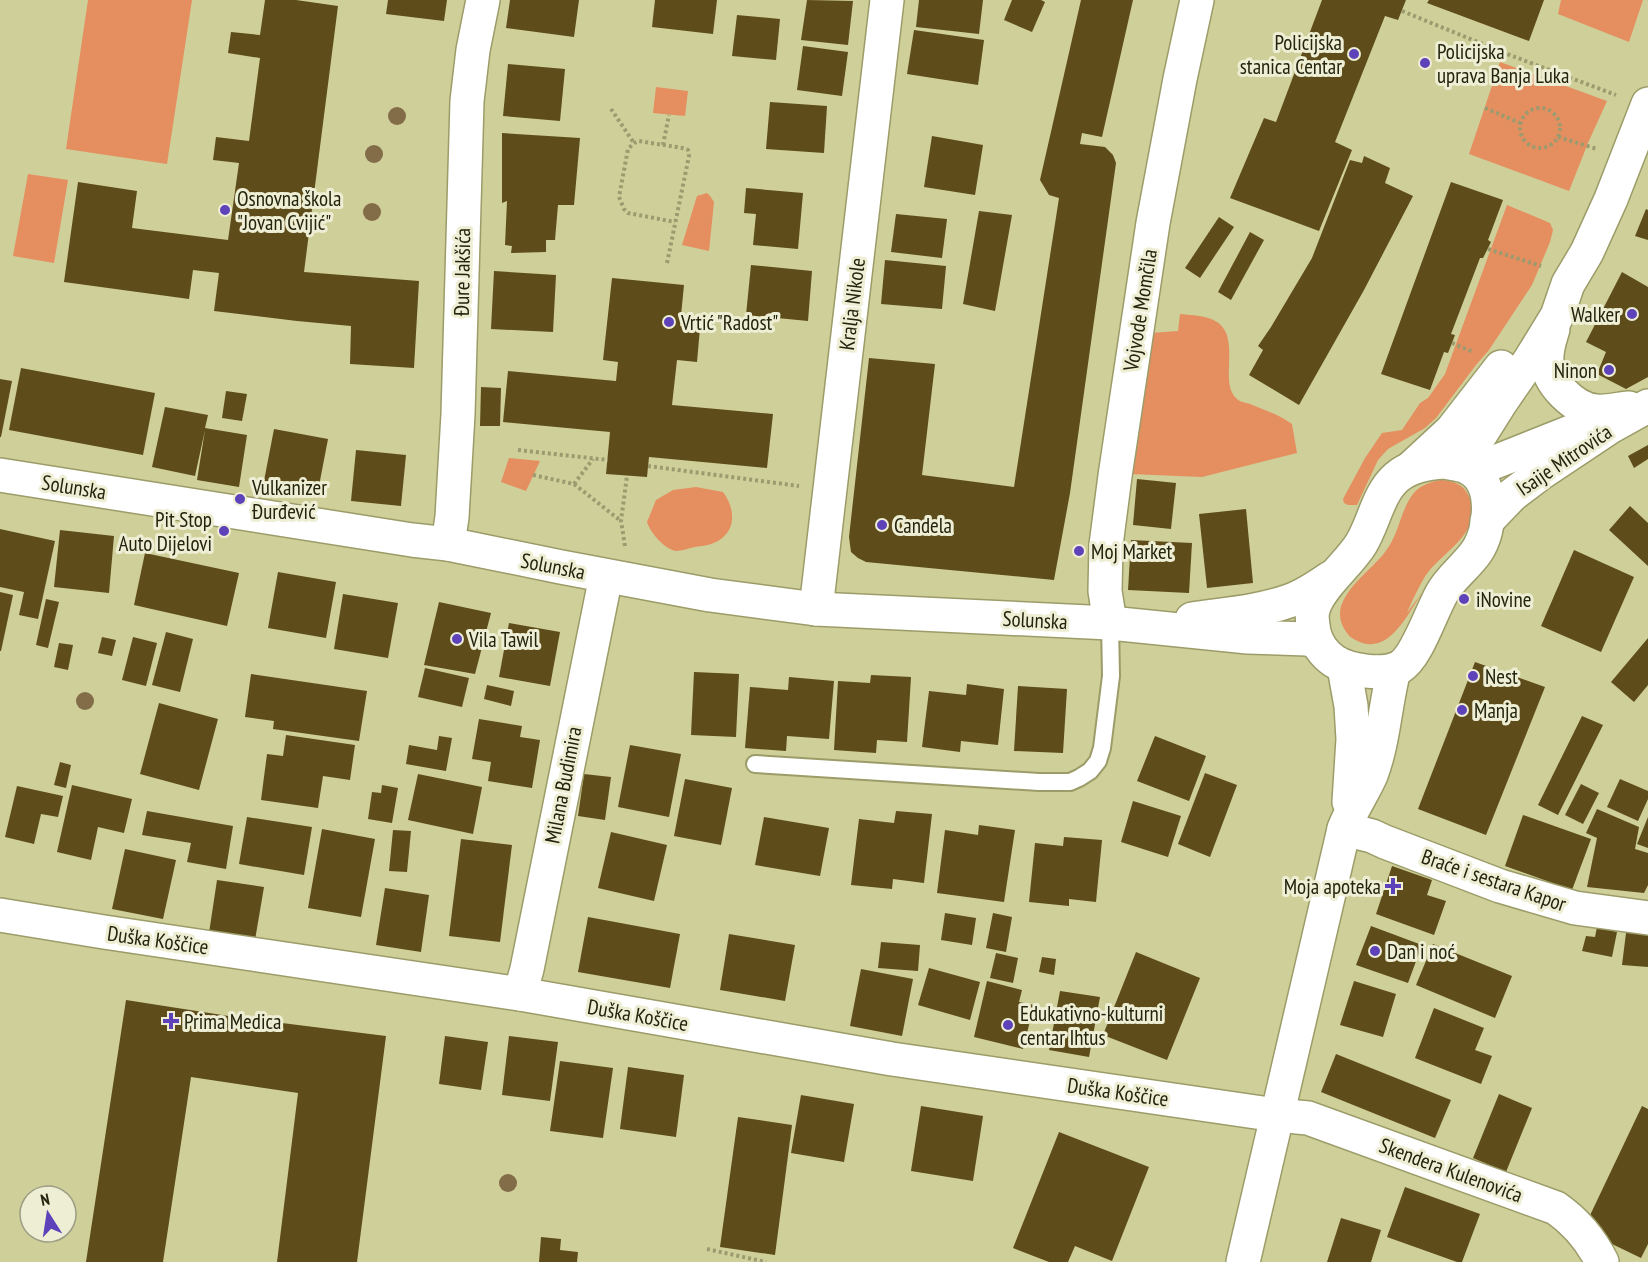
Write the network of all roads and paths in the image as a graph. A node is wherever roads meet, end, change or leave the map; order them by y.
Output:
1 (483, 0) edge
2 (887, 0) edge
3 (1197, 0) edge
4 (1402, 11) dead end
5 (1636, 101) edge
6 (1485, 108) dead end
7 (611, 109) dead end
8 (669, 115) dead end
9 (1520, 123) junction
10 (1558, 138) junction
11 (634, 143) junction
12 (663, 145) junction
13 (1600, 150) dead end
14 (675, 222) junction
15 (1488, 249) dead end
16 (667, 263) dead end
17 (1558, 276) junction
18 (1557, 316) junction
19 (1452, 343) dead end
20 (1478, 354) dead end
21 (1642, 405) edge
22 (518, 450) dead end
23 (593, 459) junction
24 (608, 460) dead end
25 (648, 466) dead end
26 (1411, 468) junction
27 (1471, 469) junction
28 (0, 475) edge
29 (533, 475) dead end
30 (627, 476) dead end
31 (573, 484) junction
32 (807, 487) dead end
33 (621, 520) junction
34 (1487, 522) junction
35 (448, 544) junction
36 (616, 563) junction
37 (1339, 572) junction
38 (816, 609) junction
39 (1124, 625) junction
40 (1317, 642) junction
41 (1344, 667) junction
42 (1394, 670) junction
43 (755, 764) dead end
44 (1346, 824) junction
45 (0, 915) edge
46 (1648, 918) edge
47 (520, 994) junction
48 (1276, 1115) junction
49 (707, 1249) dead end
50 (766, 1262) edge
51 (1243, 1262) edge
52 (1602, 1262) edge

1 - 35 street, Đure Jakšića
2 - 38 street, Kralja Nikole
3 - 39 street, Vojvode Momčila
4 - 5 path
5 - 17 street
6 - 9 path
7 - 11 path
8 - 12 path
9 - 10 path
9 - 10 path
10 - 13 path
11 - 12 path
11 - 14 path
12 - 14 path
14 - 16 path
15 - 17 path
17 - 18 street
17 - 26 street
18 - 21 street
18 - 27 street
19 - 20 path
21 - 27 street, Isaije Mitrovića
21 - 34 street, Isaije Mitrovića
22 - 23 path
23 - 24 path
23 - 31 path
25 - 32 path
26 - 27 street
26 - 37 street
27 - 34 street
28 - 35 street, Solunska
29 - 31 path
30 - 33 path
31 - 33 path
33 - 36 path
34 - 42 street
35 - 36 street, Solunska
36 - 38 street, Solunska
36 - 47 street, Milana Budimira
37 - 39 street, Solunska
37 - 40 street
38 - 39 street, Solunska
39 - 40 street, Solunska
39 - 43 lane
40 - 41 street
41 - 42 street
41 - 44 street
42 - 44 street
44 - 46 street, Braće i sestara Kapor
44 - 48 street
45 - 47 street, Duška Koščice
47 - 48 street, Duška Koščice
48 - 51 street
48 - 52 street, Skendera Kulenovića
49 - 50 path

